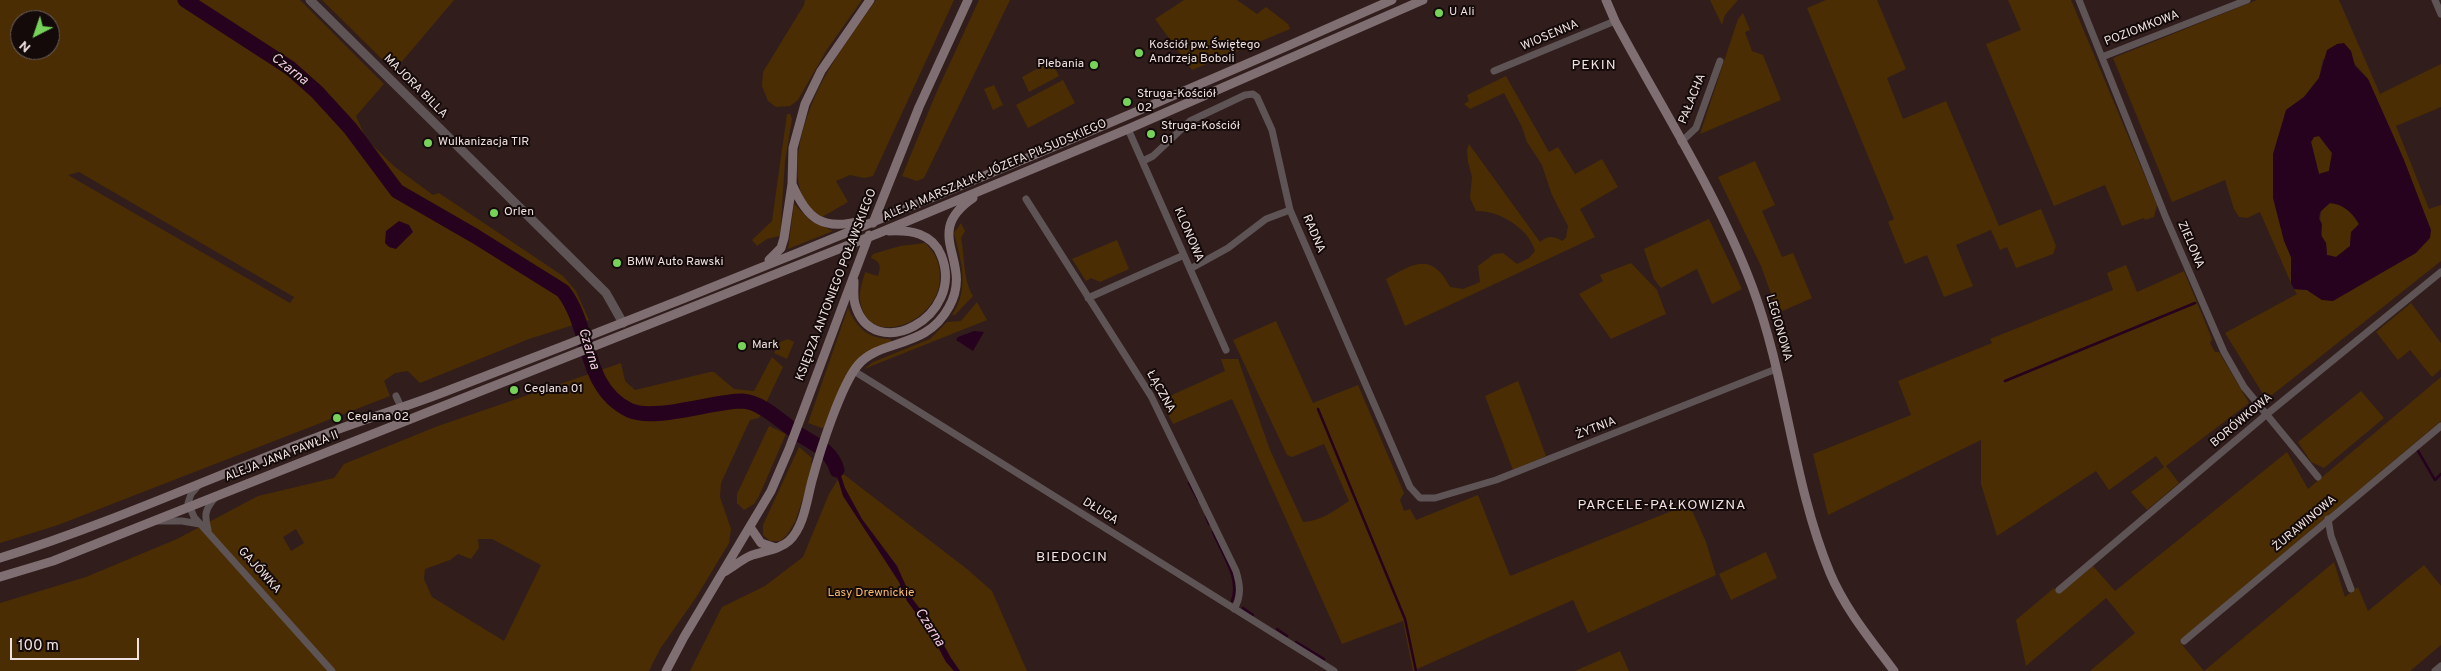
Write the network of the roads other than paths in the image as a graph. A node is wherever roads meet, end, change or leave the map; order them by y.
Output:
1 (310, 0) edge
2 (870, 0) edge
3 (960, 0) edge
4 (968, 0) edge
5 (1392, 0) edge
6 (1423, 0) edge
7 (2079, 0) edge
8 (2247, 0) edge
9 (2435, 0) edge
10 (1606, 1) edge
11 (2441, 14) edge
12 (1615, 21) junction
13 (956, 26) junction
14 (2102, 56) junction
15 (1720, 61) dead end
16 (1494, 71) dead end
17 (1128, 129) junction
18 (1681, 142) junction
19 (1143, 161) junction
20 (792, 184) junction
21 (990, 187) junction
22 (1026, 198) dead end
23 (1290, 210) junction
24 (890, 214) junction
25 (879, 233) junction
26 (1184, 255) junction
27 (761, 266) junction
28 (1190, 269) junction
29 (2441, 272) edge
30 (854, 274) junction
31 (1088, 298) junction
32 (622, 323) junction
33 (566, 345) joint
34 (1226, 350) dead end
35 (572, 355) joint
36 (1776, 369) junction
37 (854, 371) junction
38 (396, 396) dead end
39 (401, 407) junction
40 (2267, 414) junction
41 (2441, 426) edge
42 (2318, 477) dead end
43 (200, 484) junction
44 (218, 495) junction
45 (1420, 498) joint
46 (187, 506) junction
47 (2328, 519) junction
48 (149, 522) junction
49 (200, 524) junction
50 (750, 527) junction
51 (209, 533) junction
52 (776, 548) junction
53 (0, 558) edge
54 (720, 574) junction
55 (0, 577) edge
56 (2351, 589) dead end
57 (2059, 590) dead end
58 (1234, 609) junction
59 (2184, 641) dead end
60 (2441, 666) edge
61 (332, 671) edge
62 (666, 671) edge
63 (1334, 671) edge
64 (1894, 671) edge
65 (2435, 671) edge

1 - 32 street, MAJORA BILLA
2 - 20 main road
3 - 13 main road
4 - 13 main road, KSIĘDZA ANTONIEGO POŁAWSKIEGO
5 - 24 main road, ALEJA MARSZAŁKA JÓZEFA PIŁSUDSKIEGO
6 - 17 main road, ALEJA MARSZAŁKA JÓZEFA PIŁSUDSKIEGO
7 - 14 street, ZIELONA
8 - 14 street, POZIOMKOWA
9 - 11 street
10 - 12 main road, LEGIONOWA
12 - 16 street, WIOSENNA
12 - 18 main road, LEGIONOWA
13 - 30 main road, KSIĘDZA ANTONIEGO POŁAWSKIEGO
14 - 40 street, ZIELONA
15 - 18 street, PAŁACHA
17 - 19 street, KLONOWA
17 - 21 main road, ALEJA MARSZAŁKA JÓZEFA PIŁSUDSKIEGO
18 - 36 main road, LEGIONOWA
19 - 23 street, RADNA
19 - 26 street, KLONOWA
20 - 24 main road
20 - 27 main road
21 - 25 main road, ALEJA MARSZAŁKA JÓZEFA PIŁSUDSKIEGO
21 - 37 main road
22 - 31 street, ŁĄCZNA
23 - 28 street
23 - 45 street, RADNA
24 - 27 main road, ALEJA MARSZAŁKA JÓZEFA PIŁSUDSKIEGO
25 - 30 main road
25 - 35 main road, ALEJA MARSZAŁKA JÓZEFA PIŁSUDSKIEGO
26 - 28 street, KLONOWA
26 - 31 street
27 - 32 main road, ALEJA MARSZAŁKA JÓZEFA PIŁSUDSKIEGO
28 - 34 street, KLONOWA
29 - 40 street, BORÓWKOWA
30 - 50 main road, KSIĘDZA ANTONIEGO POŁAWSKIEGO
31 - 58 street, ŁĄCZNA
32 - 33 main road, ALEJA MARSZAŁKA JÓZEFA PIŁSUDSKIEGO
33 - 39 main road, ALEJA JANA PAWŁA II
35 - 44 main road, ALEJA JANA PAWŁA II
36 - 45 street, ŻYTNIA
36 - 64 main road, LEGIONOWA
37 - 52 main road
37 - 58 street, DŁUGA
38 - 39 street
39 - 43 main road, ALEJA JANA PAWŁA II
40 - 42 street, ZIELONA
40 - 57 street, BORÓWKOWA
41 - 47 street, ŻURAWINOWA
43 - 46 street
43 - 53 main road, ALEJA JANA PAWŁA II
44 - 46 main road, ALEJA JANA PAWŁA II
44 - 51 street
46 - 48 main road, ALEJA JANA PAWŁA II
46 - 49 street, GAJÓWKA
47 - 56 street
47 - 59 street, ŻURAWINOWA
48 - 49 street
48 - 55 main road, ALEJA JANA PAWŁA II
49 - 51 street, GAJÓWKA
50 - 52 main road
50 - 54 main road, KSIĘDZA ANTONIEGO POŁAWSKIEGO
51 - 61 street, GAJÓWKA
52 - 54 main road
54 - 62 main road, KSIĘDZA ANTONIEGO POŁAWSKIEGO
58 - 63 street, DŁUGA
60 - 65 street

